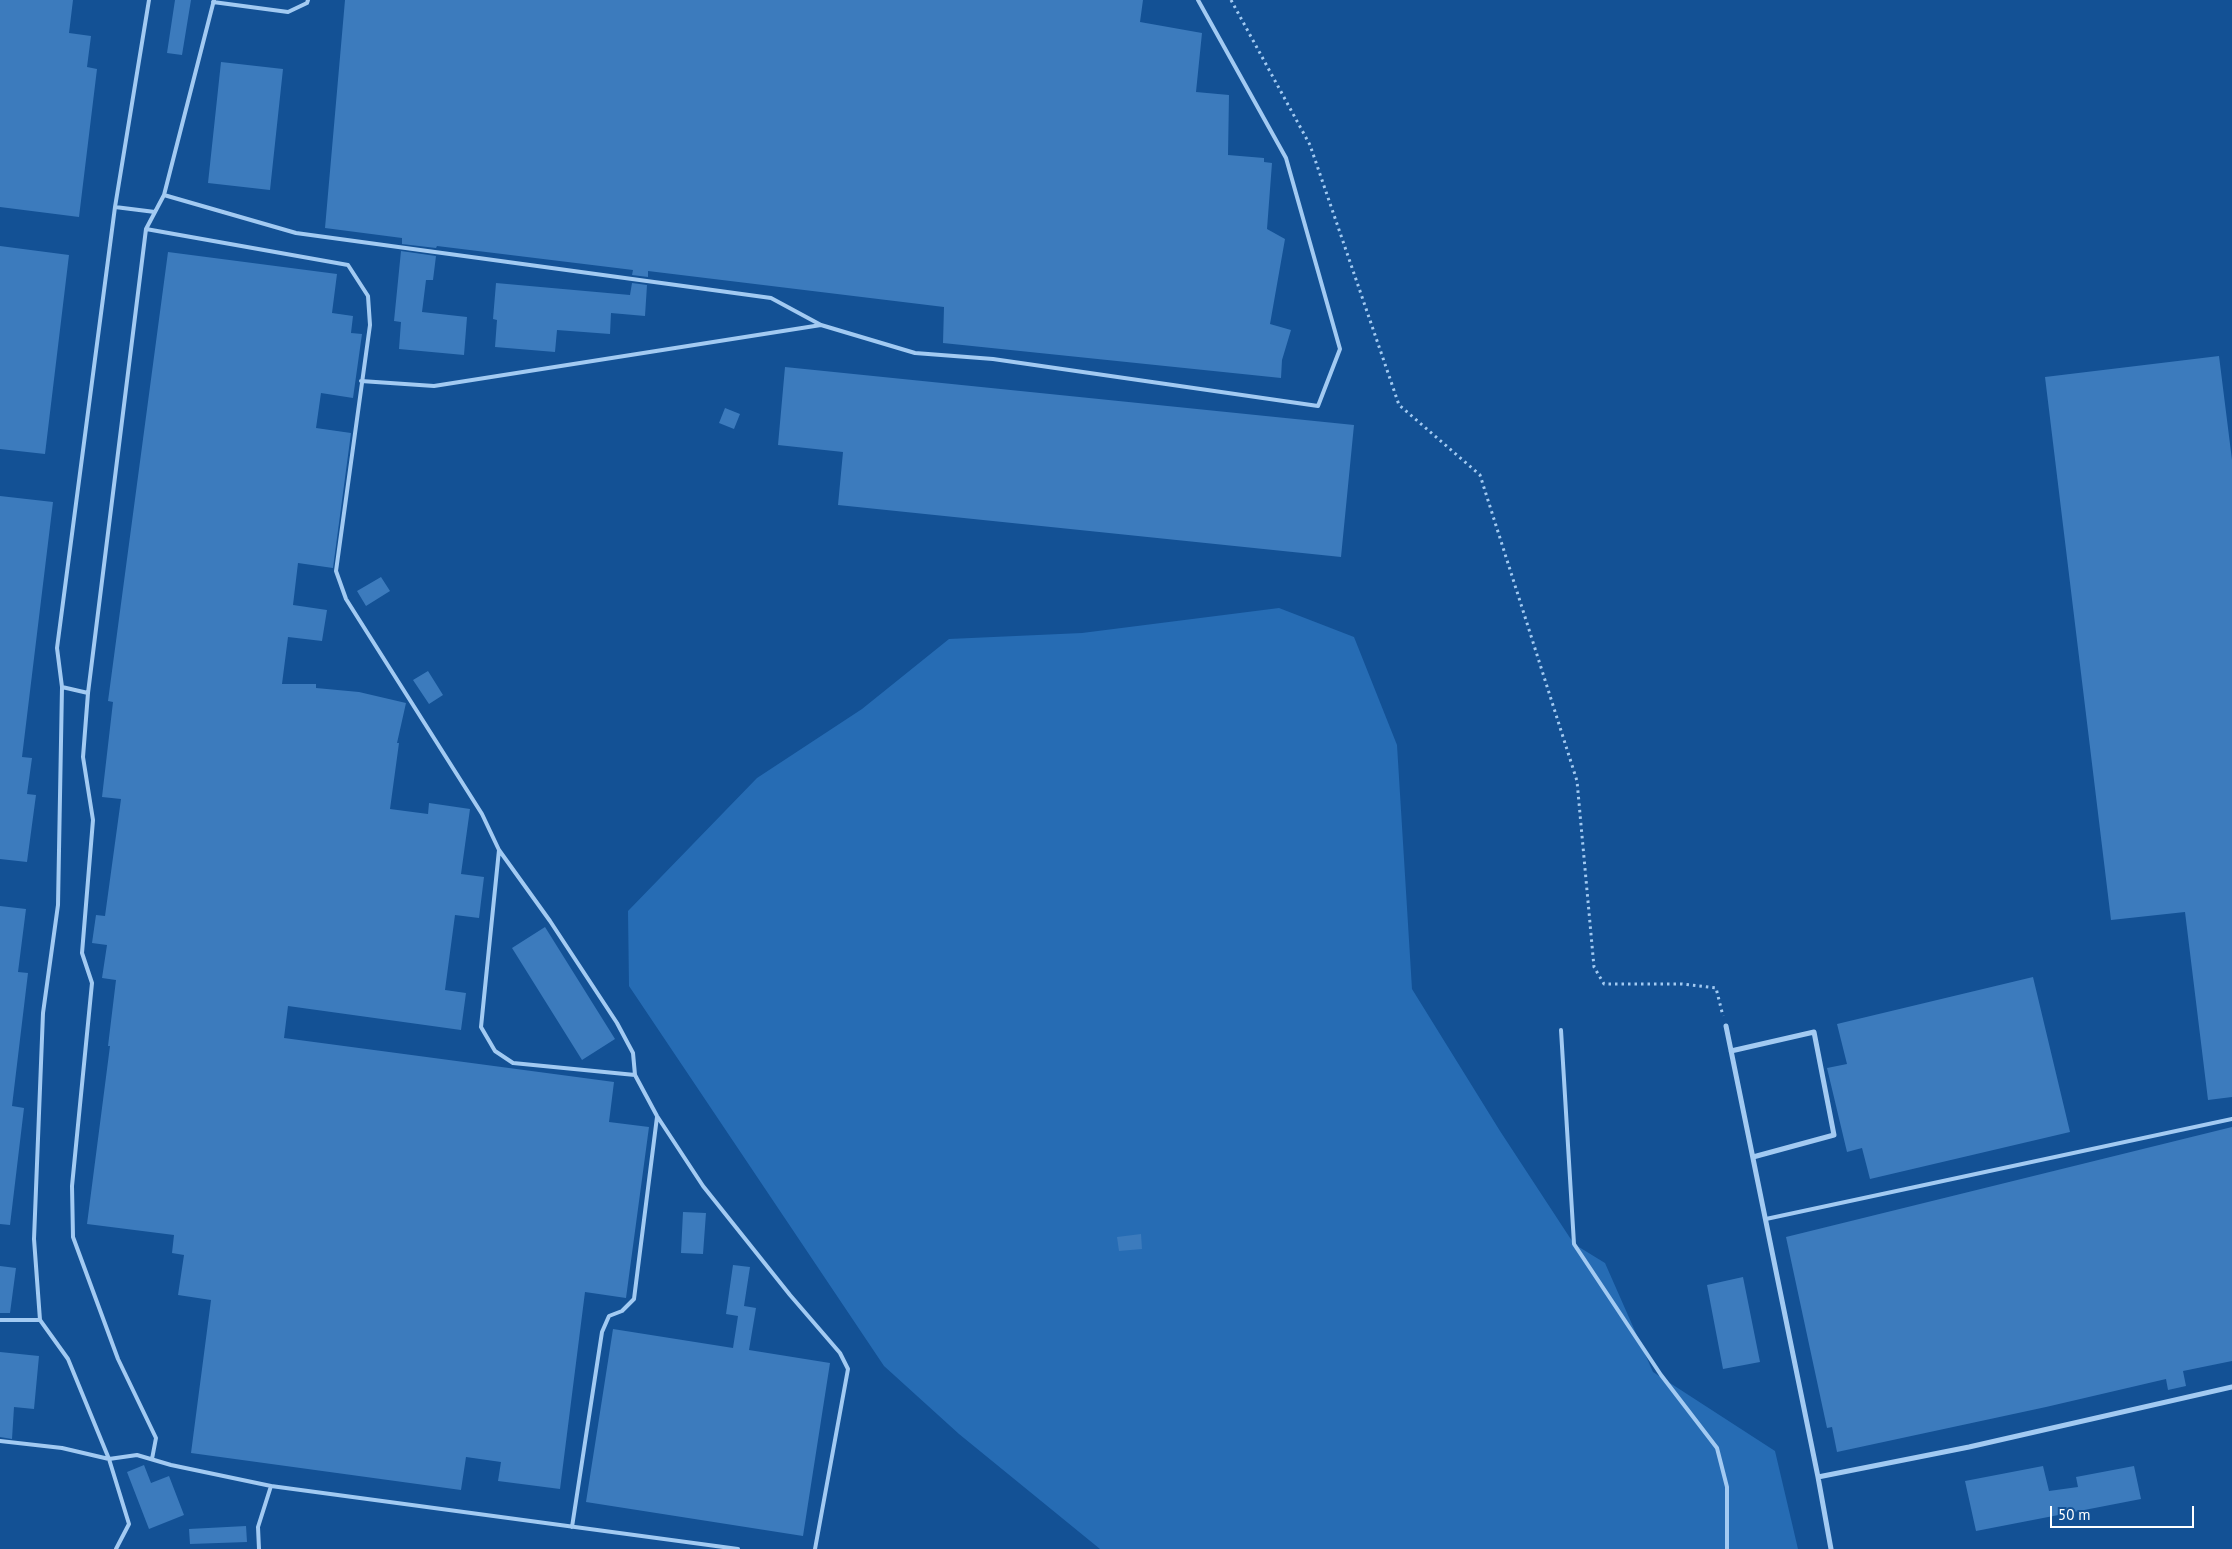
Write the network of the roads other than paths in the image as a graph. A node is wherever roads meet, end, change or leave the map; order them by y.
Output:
1 (149, 0) edge
2 (308, 0) edge
3 (1198, 0) edge
4 (214, 1) edge
5 (164, 195) junction
6 (115, 206) junction
7 (155, 212) junction
8 (146, 229) junction
9 (821, 325) junction
10 (361, 381) junction
11 (62, 688) junction
12 (88, 693) junction
13 (499, 850) junction
14 (1726, 1026) road end
15 (1561, 1030) dead end
16 (1731, 1051) junction
17 (635, 1075) junction
18 (657, 1116) junction
19 (2232, 1120) edge
20 (1753, 1157) junction
21 (1766, 1219) junction
22 (0, 1320) edge
23 (40, 1320) junction
24 (2232, 1387) edge
25 (0, 1441) edge
26 (152, 1458) junction
27 (109, 1459) junction
28 (1818, 1477) junction
29 (271, 1486) junction
30 (572, 1527) junction
31 (116, 1549) edge
32 (259, 1549) edge
33 (738, 1549) edge
34 (815, 1549) edge
35 (1727, 1549) edge
36 (1831, 1549) edge

1 - 6 lane
2 - 4 lane
3 - 9 lane
4 - 5 lane
5 - 7 lane
5 - 9 lane
6 - 7 lane
6 - 11 lane
7 - 8 lane
8 - 10 lane
8 - 12 lane
9 - 10 lane
10 - 13 lane
11 - 12 lane
11 - 23 lane
12 - 26 lane
13 - 17 lane
13 - 17 lane
14 - 16 street
15 - 35 lane
16 - 20 street
16 - 20 street
17 - 18 lane
18 - 30 lane
18 - 34 lane
19 - 21 lane
20 - 21 street
21 - 28 street
22 - 23 lane
23 - 27 lane
24 - 28 street
25 - 27 lane
26 - 27 lane
26 - 29 lane
27 - 31 lane
28 - 36 street
29 - 30 lane
29 - 32 lane
30 - 33 lane

